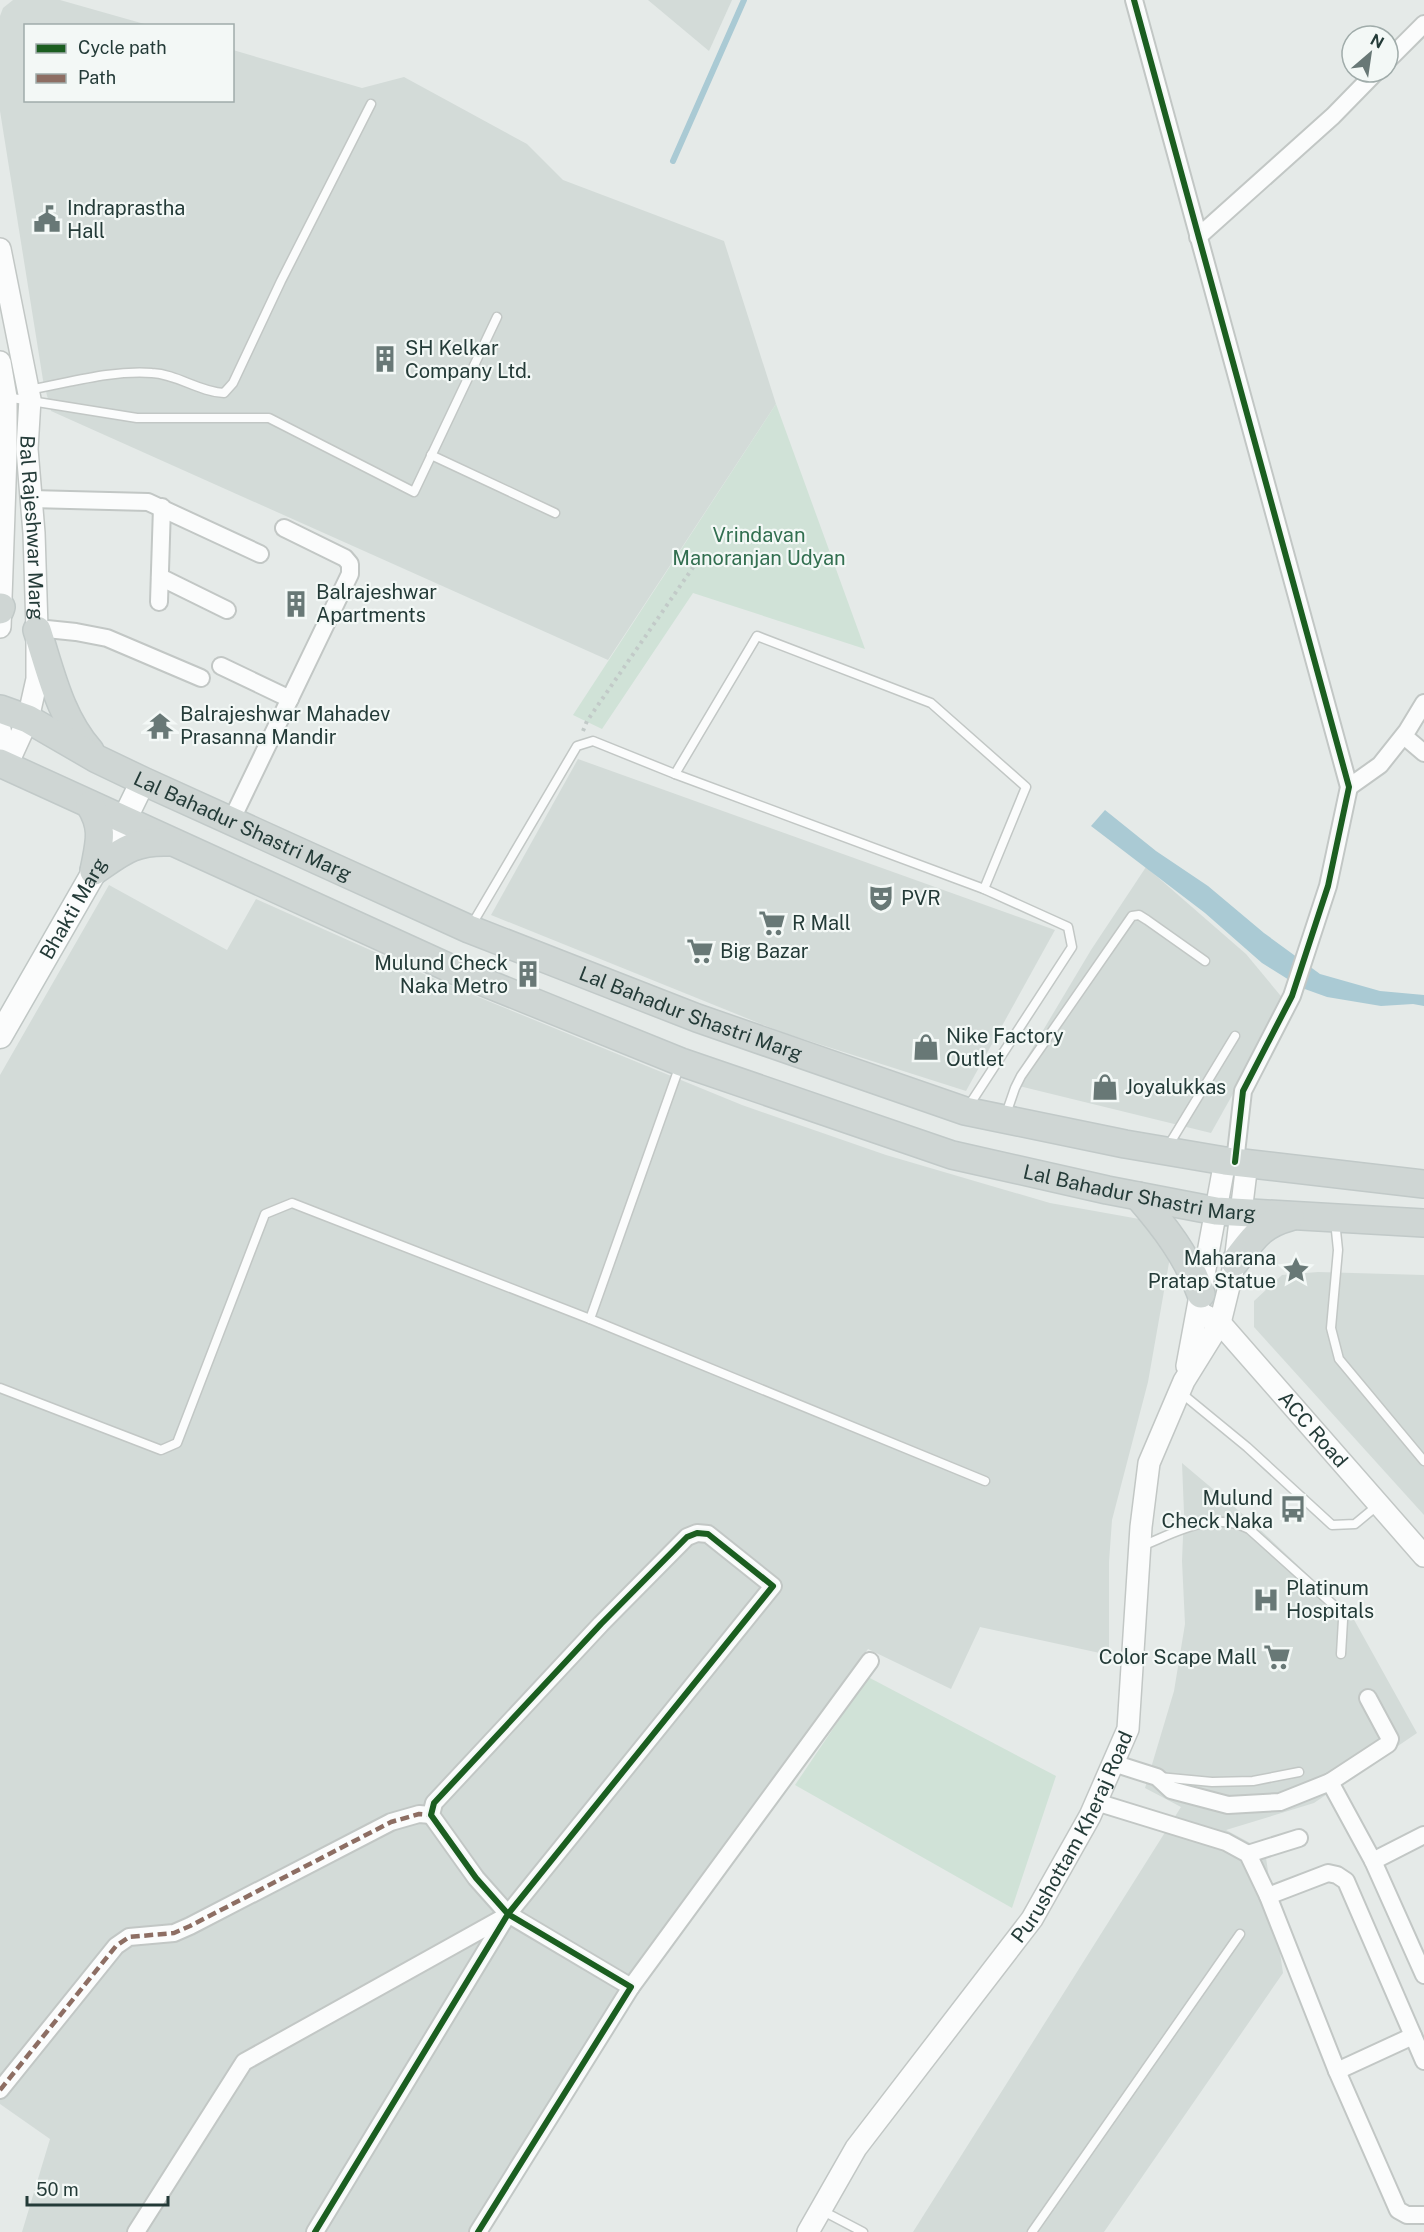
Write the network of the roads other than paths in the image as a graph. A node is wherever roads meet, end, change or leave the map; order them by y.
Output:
1 (1134, 0) edge
2 (1424, 24) edge
3 (1400, 48) edge
4 (1364, 84) edge
5 (371, 104) dead end
6 (1198, 237) junction
7 (0, 249) edge
8 (497, 317) dead end
9 (0, 362) edge
10 (29, 395) junction
11 (6, 397) junction
12 (431, 455) junction
13 (31, 499) junction
14 (162, 507) junction
15 (555, 513) dead end
16 (284, 528) dead end
17 (260, 554) dead end
18 (160, 577) junction
19 (159, 602) dead end
20 (227, 610) dead end
21 (0, 614) edge
22 (37, 629) junction
23 (221, 666) dead end
24 (201, 678) dead end
25 (290, 699) junction
26 (1424, 703) edge
27 (0, 709) edge
28 (28, 719) junction
29 (0, 729) edge
30 (1404, 736) junction
31 (1424, 753) edge
32 (97, 759) junction
33 (3, 764) edge
34 (675, 774) junction
35 (143, 781) junction
36 (1349, 787) junction
37 (90, 805) junction
38 (124, 820) junction
39 (231, 821) junction
40 (172, 842) junction
41 (94, 871) junction
42 (984, 889) junction
43 (469, 929) junction
44 (1205, 961) dead end
45 (0, 1036) edge
46 (1235, 1036) dead end
47 (681, 1062) junction
48 (965, 1111) junction
49 (1004, 1119) junction
50 (1166, 1151) junction
51 (1236, 1162) junction
52 (1424, 1184) edge
53 (1138, 1196) junction
54 (1229, 1212) junction
55 (1294, 1216) junction
56 (1335, 1219) junction
57 (1424, 1223) edge
58 (1235, 1262) junction
59 (1200, 1303) junction
60 (590, 1319) junction
61 (1220, 1323) junction
62 (1182, 1386) junction
63 (0, 1388) edge
64 (1424, 1461) edge
65 (985, 1481) dead end
66 (1378, 1506) junction
67 (1139, 1548) junction
68 (1424, 1556) edge
69 (1341, 1654) dead end
70 (870, 1661) dead end
71 (1368, 1698) dead end
72 (1113, 1763) junction
73 (1299, 1772) dead end
74 (1157, 1777) junction
75 (1330, 1782) junction
76 (1096, 1803) junction
77 (431, 1815) junction
78 (1424, 1834) edge
79 (1299, 1838) dead end
80 (1248, 1854) junction
81 (1373, 1861) junction
82 (1268, 1896) junction
83 (508, 1914) junction
84 (1240, 1934) dead end
85 (1424, 1976) edge
86 (631, 1987) junction
87 (1413, 2036) junction
88 (1424, 2061) edge
89 (1337, 2071) junction
90 (0, 2090) edge
91 (821, 2210) junction
92 (1424, 2215) edge
93 (136, 2232) edge
94 (315, 2232) edge
95 (478, 2232) edge
96 (808, 2232) edge
97 (863, 2232) edge
98 (1032, 2232) edge

1 - 6 street
2 - 3 street
4 - 6 street
5 - 10 lane
6 - 36 street
7 - 10 street, Bal Rajeshwar Marg
8 - 12 lane
9 - 11 street, Bal Rajeshwar Marg
10 - 11 lane
10 - 12 lane
10 - 13 street, Bal Rajeshwar Marg
11 - 21 street, Bal Rajeshwar Marg
12 - 15 lane
13 - 14 street
13 - 22 street, Bal Rajeshwar Marg
14 - 17 street
14 - 18 street
16 - 25 street
18 - 19 street
18 - 20 street
22 - 24 street
22 - 28 street, Bal Rajeshwar Marg
22 - 32 main road
23 - 25 street
25 - 39 street
26 - 30 street
27 - 28 main road, Lal Bahadur Shastri Marg
28 - 32 main road, Lal Bahadur Shastri Marg
28 - 33 street, Bal Rajeshwar Marg
29 - 33 street
30 - 31 street
30 - 36 street
32 - 35 main road, Lal Bahadur Shastri Marg
33 - 37 main road, Lal Bahadur Shastri Marg
34 - 42 lane
34 - 42 lane
34 - 43 lane
35 - 38 main road, Bhakti Marg
35 - 39 main road, Lal Bahadur Shastri Marg
36 - 51 street
37 - 38 main road, Lal Bahadur Shastri Marg
37 - 41 main road
38 - 40 main road, Lal Bahadur Shastri Marg
38 - 41 main road, Bhakti Marg
39 - 43 main road, Lal Bahadur Shastri Marg
40 - 41 main road
40 - 47 main road, Lal Bahadur Shastri Marg
41 - 45 main road, Bhakti Marg
42 - 48 lane
43 - 48 main road, Lal Bahadur Shastri Marg
44 - 49 lane
46 - 50 lane
47 - 53 main road, Lal Bahadur Shastri Marg
47 - 60 lane
48 - 49 main road, Lal Bahadur Shastri Marg
49 - 50 main road, Lal Bahadur Shastri Marg
50 - 51 main road, Lal Bahadur Shastri Marg
51 - 52 main road, Lal Bahadur Shastri Marg
51 - 54 street
53 - 54 main road, Lal Bahadur Shastri Marg
53 - 59 main road
54 - 55 main road, Lal Bahadur Shastri Marg
54 - 58 street
54 - 59 street
55 - 56 main road, Lal Bahadur Shastri Marg
55 - 58 main road
56 - 57 main road, Lal Bahadur Shastri Marg
56 - 64 lane
58 - 61 street
59 - 61 street, ACC Road
59 - 62 street
60 - 63 lane
60 - 65 lane
61 - 62 street
61 - 66 street, ACC Road
62 - 66 lane
62 - 67 street, Purushottam Kheraj Road
66 - 68 street, ACC Road
67 - 69 lane
67 - 72 street, Purushottam Kheraj Road
70 - 86 street
71 - 75 street
72 - 74 street
72 - 76 street, Purushottam Kheraj Road
73 - 74 lane
74 - 75 street
75 - 81 street
76 - 80 street
76 - 91 street, Purushottam Kheraj Road
77 - 83 street
77 - 83 street
77 - 90 street
78 - 81 street
79 - 80 street
80 - 82 street
81 - 85 street
82 - 87 street
82 - 89 street
83 - 86 street
83 - 93 street
83 - 94 street
84 - 98 lane
86 - 95 street
87 - 88 street
87 - 89 street
89 - 92 street
91 - 96 street, Purushottam Kheraj Road
91 - 97 lane

